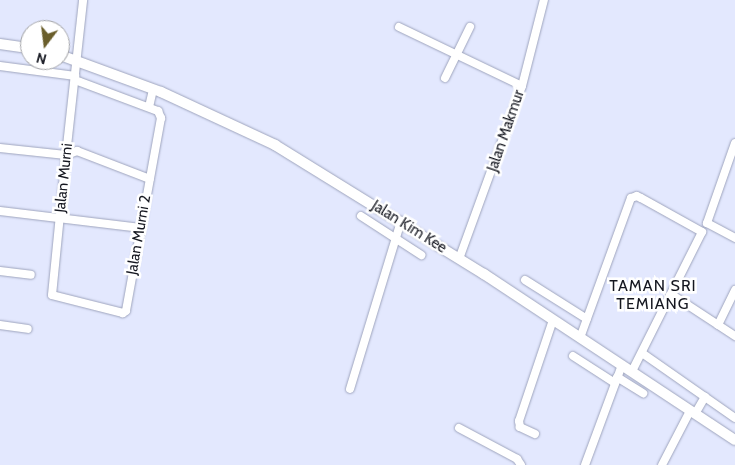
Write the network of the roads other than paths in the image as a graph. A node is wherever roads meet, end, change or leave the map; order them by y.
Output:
1 (84, 0) edge
2 (544, 0) edge
3 (470, 27) dead end
4 (400, 28) dead end
5 (0, 44) edge
6 (20, 47) edge
7 (457, 55) junction
8 (70, 59) edge
9 (77, 61) junction
10 (0, 66) edge
11 (75, 78) junction
12 (446, 78) dead end
13 (522, 86) junction
14 (153, 90) junction
15 (149, 104) junction
16 (735, 143) edge
17 (0, 148) edge
18 (66, 155) junction
19 (150, 178) junction
20 (0, 211) edge
21 (361, 216) dead end
22 (60, 219) junction
23 (401, 221) junction
24 (141, 228) junction
25 (735, 238) edge
26 (396, 239) junction
27 (421, 255) dead end
28 (460, 259) junction
29 (0, 271) edge
30 (31, 276) dead end
31 (525, 280) dead end
32 (735, 290) edge
33 (671, 294) junction
34 (52, 295) joint
35 (587, 319) junction
36 (553, 320) junction
37 (0, 325) edge
38 (718, 325) junction
39 (28, 329) dead end
40 (735, 336) edge
41 (580, 338) junction
42 (642, 353) junction
43 (573, 356) dead end
44 (622, 365) junction
45 (632, 372) junction
46 (616, 380) junction
47 (350, 389) dead end
48 (643, 393) dead end
49 (705, 397) junction
50 (693, 412) junction
51 (735, 418) edge
52 (459, 428) dead end
53 (535, 434) dead end
54 (735, 440) edge
55 (521, 465) edge
56 (585, 465) edge
57 (662, 465) edge

1 - 9 street, Jalan Murni
2 - 13 street, Jalan Makmur
3 - 7 street
4 - 7 street
5 - 6 street
7 - 12 street
7 - 13 street
8 - 9 street, Jalan Kim Kee
9 - 11 street, Jalan Murni
9 - 14 street, Jalan Kim Kee
10 - 11 street
11 - 15 street
11 - 18 street, Jalan Murni
13 - 28 street, Jalan Makmur
14 - 15 street
14 - 23 street, Jalan Kim Kee
15 - 19 street
16 - 25 street
17 - 18 street, Jalan Murni 2
18 - 19 street, Jalan Murni 2
18 - 22 street, Jalan Murni
19 - 24 street, Jalan Murni 2
20 - 22 street
21 - 26 street
22 - 24 street
22 - 34 street, Jalan Murni
23 - 26 street
23 - 28 street, Jalan Kim Kee
24 - 34 street, Jalan Murni 2
26 - 27 street
26 - 47 street
28 - 36 street, Jalan Kim Kee
29 - 30 street
31 - 35 street
32 - 38 street
33 - 35 street
33 - 38 street
33 - 42 street
35 - 41 street
36 - 41 street, Jalan Kim Kee
36 - 53 street
37 - 39 street
38 - 40 street
41 - 44 street, Jalan Kim Kee
42 - 45 street
42 - 49 street
43 - 46 street
44 - 45 street, Jalan Kim Kee
44 - 46 street
45 - 50 street, Jalan Kim Kee
46 - 48 street
46 - 56 street
49 - 50 street
49 - 51 street
50 - 54 street, Jalan Kim Kee
50 - 57 street
52 - 55 street

